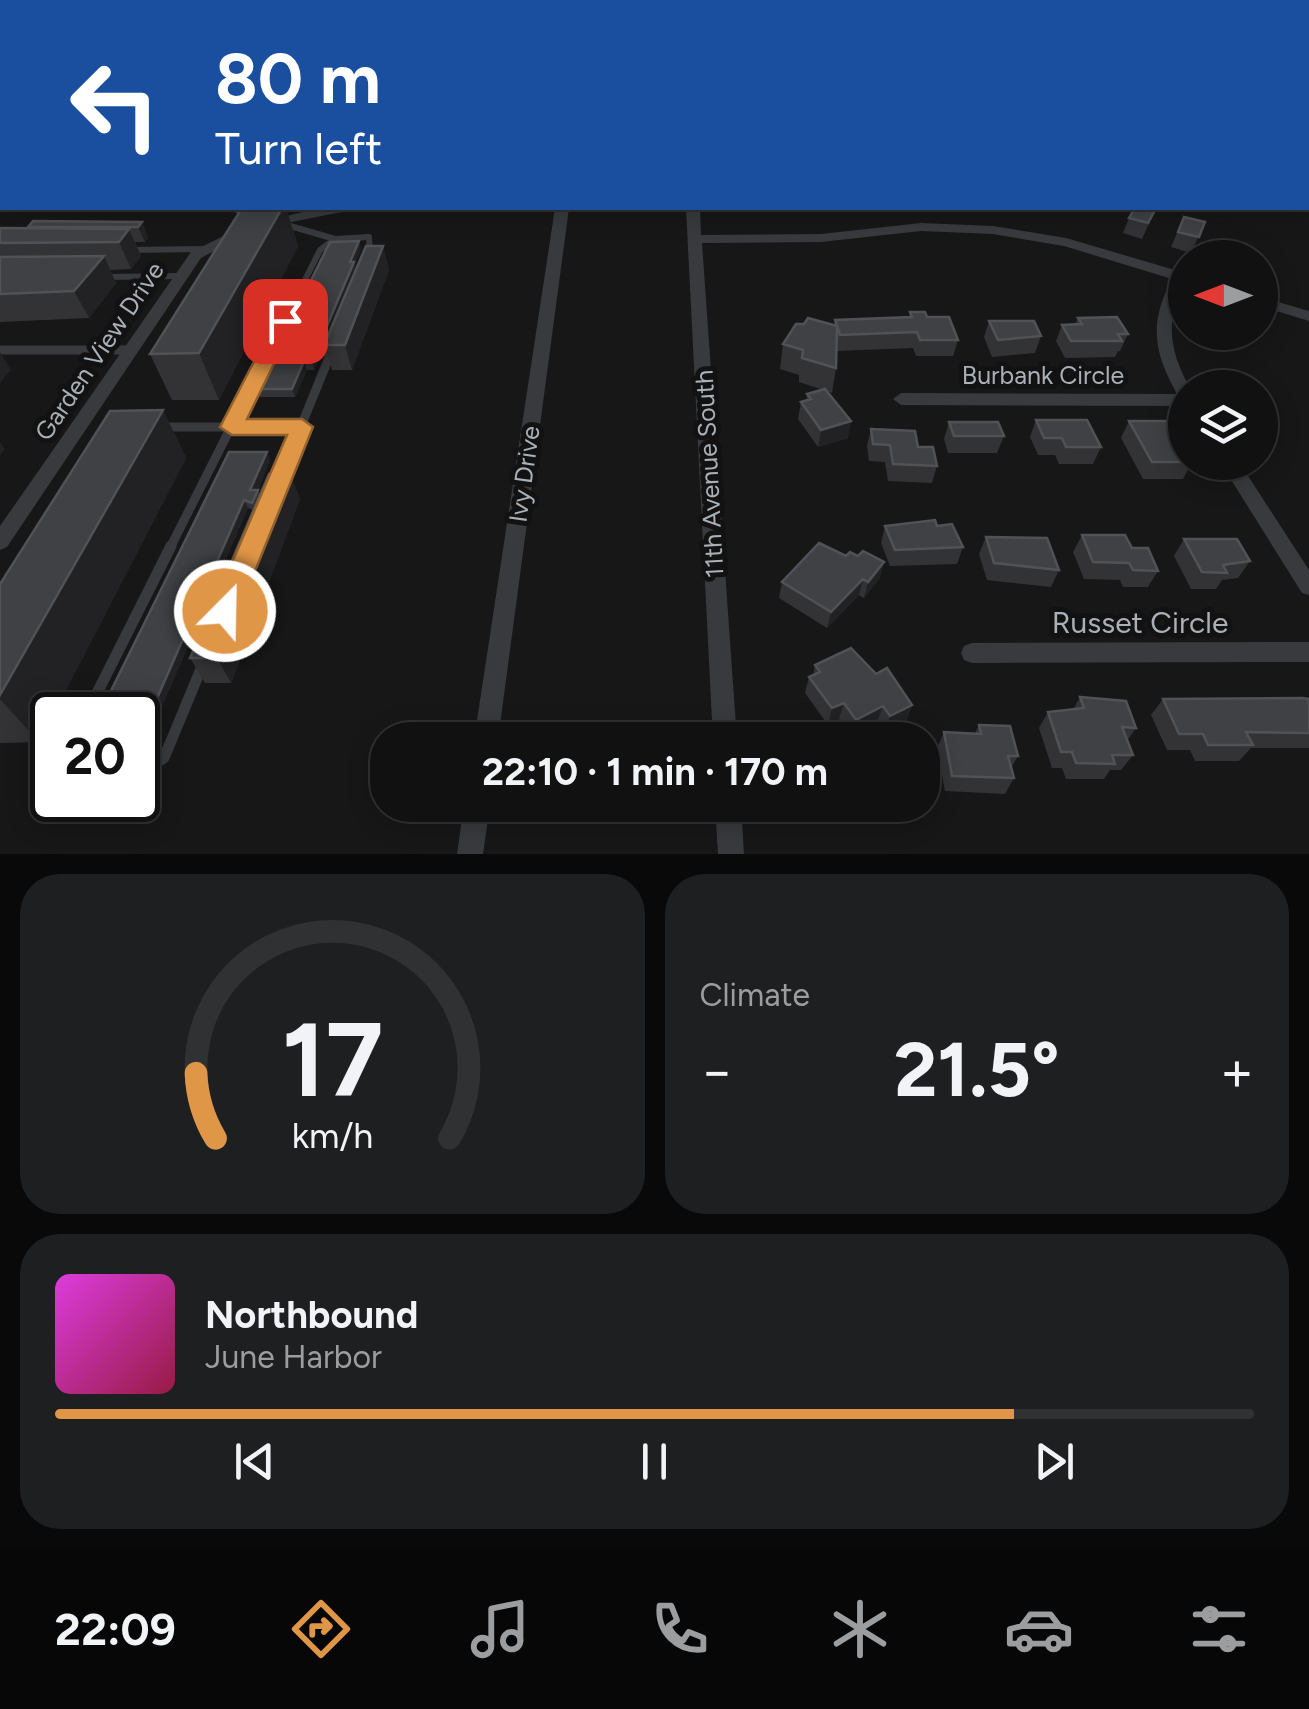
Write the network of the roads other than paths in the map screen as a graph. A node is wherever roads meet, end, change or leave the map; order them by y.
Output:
1 (237, 210) edge
2 (330, 210) edge
3 (562, 210) edge
4 (694, 210) edge
5 (267, 220) junction
6 (336, 239) junction
7 (696, 239) junction
8 (116, 250) edge
9 (204, 250) junction
10 (366, 266) edge
11 (1168, 273) edge
12 (180, 276) junction
13 (97, 277) edge
14 (1168, 300) edge
15 (1278, 307) edge
16 (1309, 316) edge
17 (337, 337) edge
18 (0, 350) edge
19 (129, 350) junction
20 (1171, 370) edge
21 (1168, 397) edge
22 (900, 399) dead end
23 (152, 427) edge
24 (232, 427) junction
25 (302, 427) junction
26 (1241, 480) edge
27 (271, 500) edge
28 (0, 542) edge
29 (1309, 587) edge
30 (210, 648) edge
31 (1309, 652) edge
32 (972, 653) dead end
33 (98, 692) edge
34 (489, 722) edge
35 (723, 722) edge
36 (160, 760) edge
37 (474, 822) edge
38 (729, 822) edge
39 (470, 854) edge
40 (731, 854) edge

1 - 5 lane
2 - 5 street, Garden View Drive
3 - 34 street, Ivy Drive
4 - 7 street, 11th Avenue South
5 - 6 lane
5 - 9 street, Garden View Drive
6 - 10 lane
6 - 24 lane
7 - 11 street
7 - 35 street, 11th Avenue South
8 - 9 lane
9 - 12 street, Garden View Drive
12 - 13 lane
12 - 19 street, Garden View Drive
14 - 20 street
15 - 16 street
17 - 25 lane
18 - 19 lane
19 - 28 street, Garden View Drive
21 - 22 street, Burbank Circle
23 - 24 lane
24 - 25 lane
24 - 33 lane
25 - 27 lane
26 - 29 street
30 - 36 lane
31 - 32 street, Russet Circle
37 - 39 street
38 - 40 street

